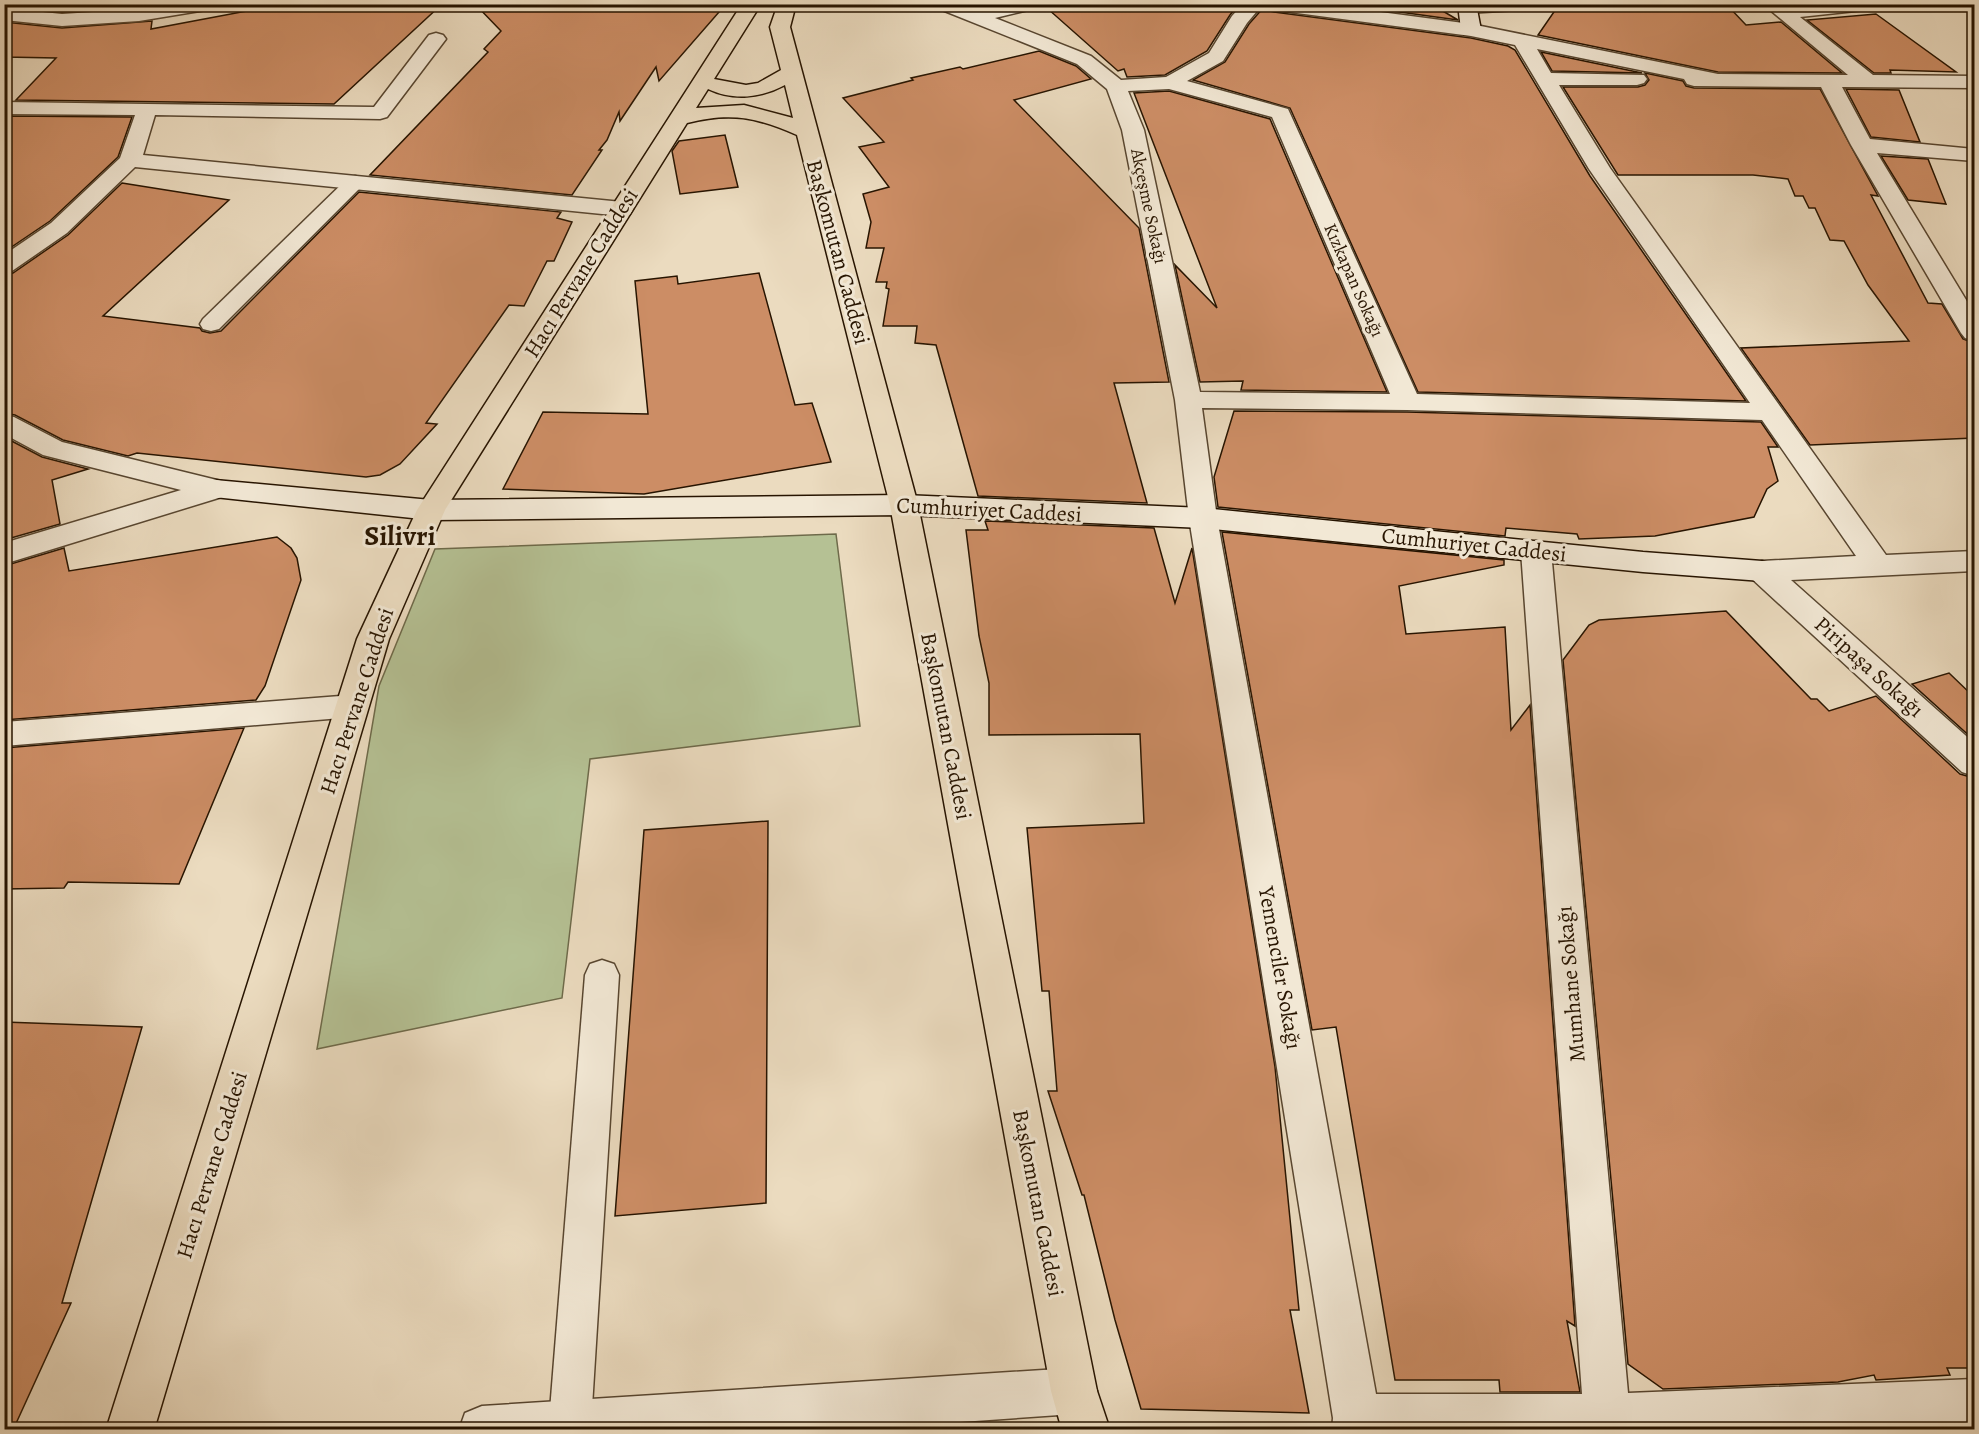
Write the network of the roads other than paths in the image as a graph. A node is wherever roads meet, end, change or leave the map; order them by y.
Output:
1 (76, 4) edge
2 (206, 4) edge
3 (944, 4) edge
4 (1030, 4) edge
5 (1254, 4) edge
6 (1274, 4) edge
7 (1535, 4) edge
8 (1865, 4) edge
9 (1467, 6) edge
10 (750, 7) edge
11 (1777, 9) edge
12 (4, 14) edge
13 (783, 16) edge
14 (973, 17) junction
15 (62, 20) junction
16 (1471, 30) junction
17 (436, 39) dead end
18 (1522, 41) junction
19 (792, 72) junction
20 (706, 75) junction
21 (1545, 79) junction
22 (1717, 80) junction
23 (1829, 82) junction
24 (1869, 82) junction
25 (1974, 82) edge
26 (1170, 83) junction
27 (1116, 86) junction
28 (4, 108) edge
29 (147, 109) junction
30 (678, 119) junction
31 (807, 131) junction
32 (1862, 146) junction
33 (1974, 155) edge
34 (130, 160) junction
35 (355, 182) junction
36 (622, 208) junction
37 (4, 266) edge
38 (211, 324) dead end
39 (1974, 333) edge
40 (1188, 400) junction
41 (1407, 402) junction
42 (1770, 412) junction
43 (4, 423) edge
44 (215, 489) junction
45 (904, 506) junction
46 (431, 510) junction
47 (1203, 518) junction
48 (1536, 551) junction
49 (4, 554) edge
50 (1974, 561) edge
51 (1878, 566) junction
52 (1762, 571) junction
53 (353, 706) junction
54 (4, 734) edge
55 (1974, 763) edge
56 (602, 975) dead end
57 (1974, 1402) edge
58 (1080, 1410) edge
59 (844, 1417) edge
60 (1607, 1417) junction
61 (570, 1423) junction
62 (1357, 1424) edge
63 (130, 1430) edge
64 (482, 1430) edge

1 - 15 street
2 - 15 street
3 - 14 street, Akçeşme Sokağı
4 - 14 street
5 - 26 street
6 - 16 street
7 - 9 lane
8 - 11 street
9 - 16 street
10 - 20 main road, Hacı Pervane Caddesi
11 - 24 street
12 - 15 street
13 - 19 main road, Başkomutan Caddesi
14 - 27 street, Akçeşme Sokağı
16 - 18 street
17 - 29 street
18 - 21 street
18 - 22 street
19 - 20 main road
19 - 31 main road, Başkomutan Caddesi
20 - 30 main road, Hacı Pervane Caddesi
21 - 22 street
21 - 42 street
22 - 23 street
23 - 24 street
23 - 32 street
24 - 25 street
26 - 27 street, Kızkapan Sokağı
26 - 41 street, Kızkapan Sokağı
27 - 40 street, Akçeşme Sokağı
28 - 29 street
29 - 34 street
30 - 31 main road
30 - 36 main road, Hacı Pervane Caddesi
31 - 45 main road, Başkomutan Caddesi
32 - 33 street
32 - 39 street
34 - 35 street
34 - 37 street
35 - 36 street
35 - 38 lane
36 - 46 main road, Hacı Pervane Caddesi
40 - 41 street
40 - 47 street, Akçeşme Sokağı
41 - 42 street
42 - 51 street
43 - 44 street
44 - 46 street, Cumhuriyet Caddesi
44 - 49 street
45 - 46 street, Cumhuriyet Caddesi
45 - 47 street, Cumhuriyet Caddesi
45 - 58 main road, Başkomutan Caddesi
46 - 53 main road, Hacı Pervane Caddesi
47 - 48 street, Cumhuriyet Caddesi
47 - 62 street, Yemenciler Sokağı
48 - 52 street, Cumhuriyet Caddesi
48 - 60 street, Mumhane Sokağı
50 - 51 street, Cumhuriyet Caddesi
51 - 52 street, Cumhuriyet Caddesi
52 - 55 street, Piripaşa Sokağı
53 - 54 lane
53 - 63 main road, Hacı Pervane Caddesi
56 - 61 lane
57 - 60 street
58 - 59 street
59 - 61 street
60 - 62 street
61 - 64 street

